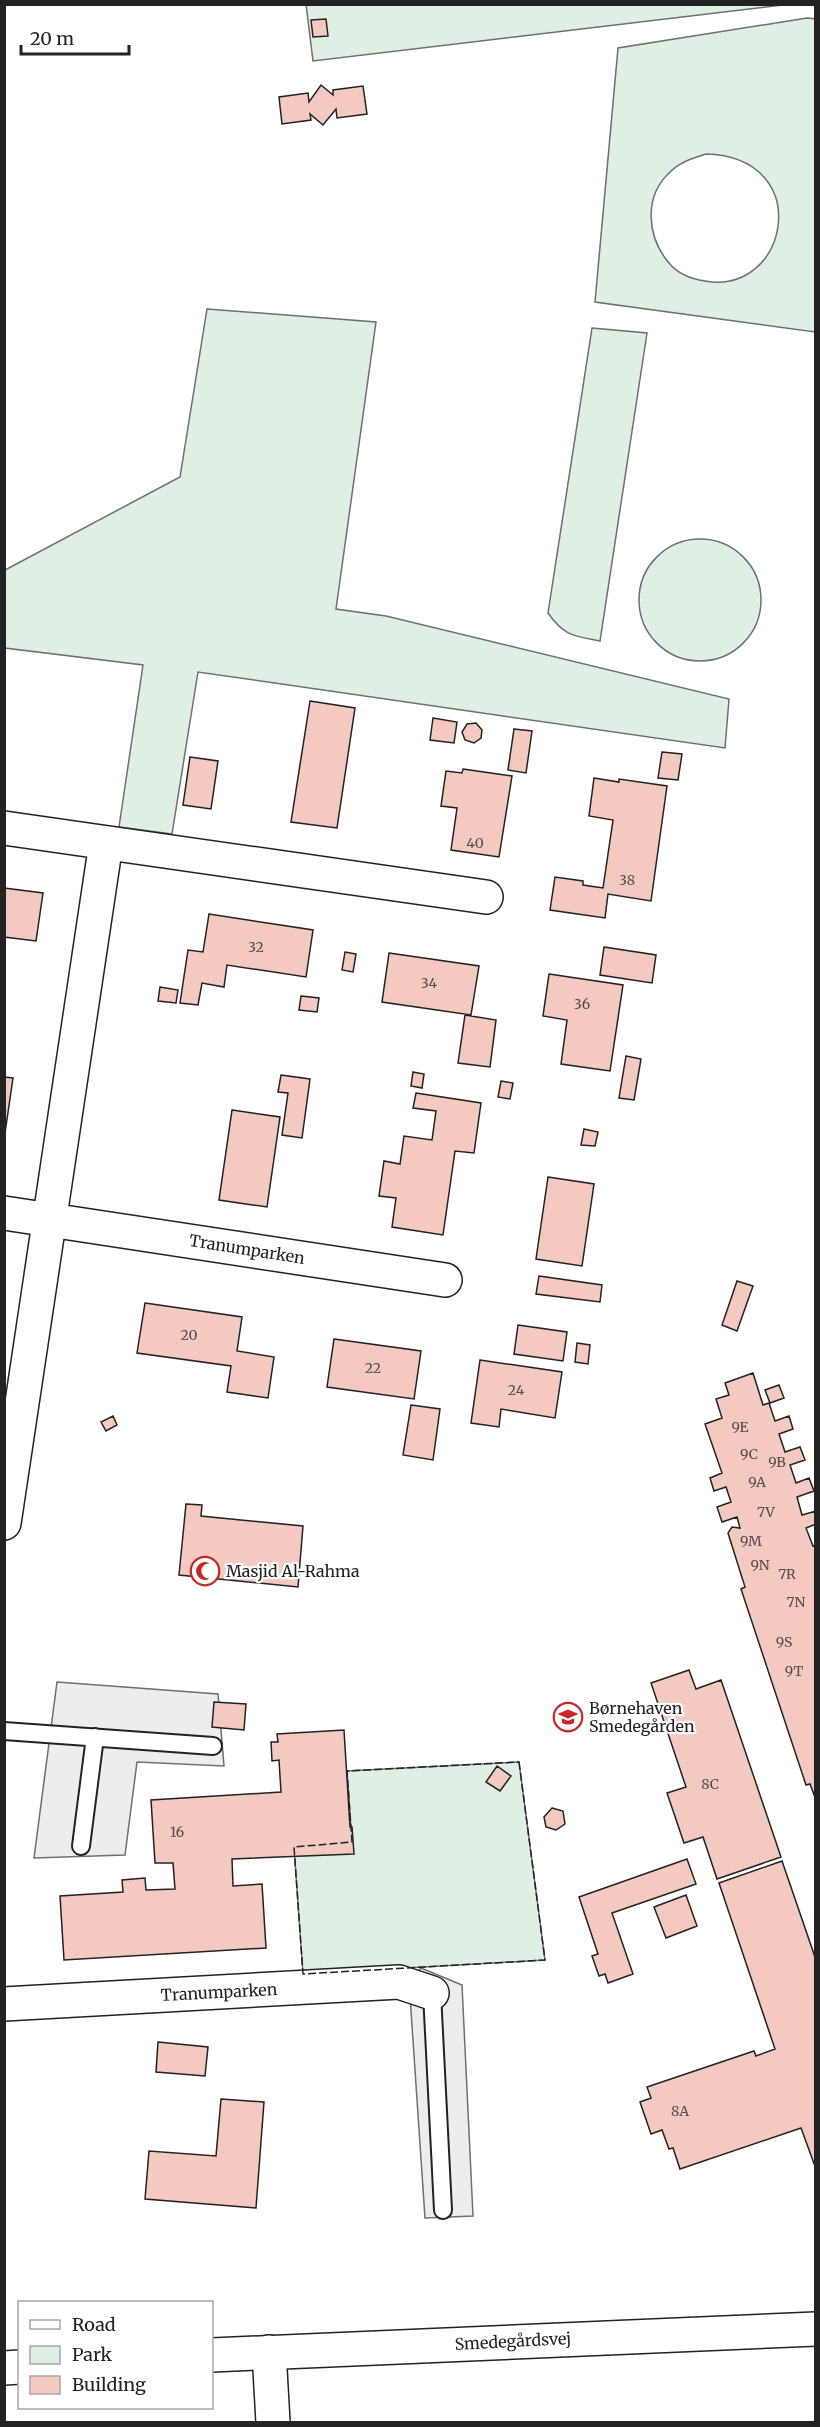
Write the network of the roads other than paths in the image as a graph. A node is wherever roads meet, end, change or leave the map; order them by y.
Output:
1 (4, 828) edge
2 (106, 843) junction
3 (486, 897) dead end
4 (4, 1213) edge
5 (49, 1219) junction
6 (444, 1280) dead end
7 (4, 1523) edge
8 (4, 1731) edge
9 (95, 1737) junction
10 (213, 1746) dead end
11 (81, 1846) dead end
12 (432, 1993) joint
13 (4, 2004) edge
14 (443, 2210) dead end
15 (816, 2329) edge
16 (269, 2352) junction
17 (213, 2355) edge
18 (273, 2422) edge

1 - 2 street
2 - 3 street
2 - 5 street
4 - 5 street, Tranumparken
5 - 6 street, Tranumparken
5 - 7 street
8 - 9 lane
9 - 10 lane
9 - 11 lane
12 - 13 street, Tranumparken
12 - 14 lane
15 - 16 street, Smedegårdsvej
16 - 17 street, Smedegårdsvej
16 - 18 street

